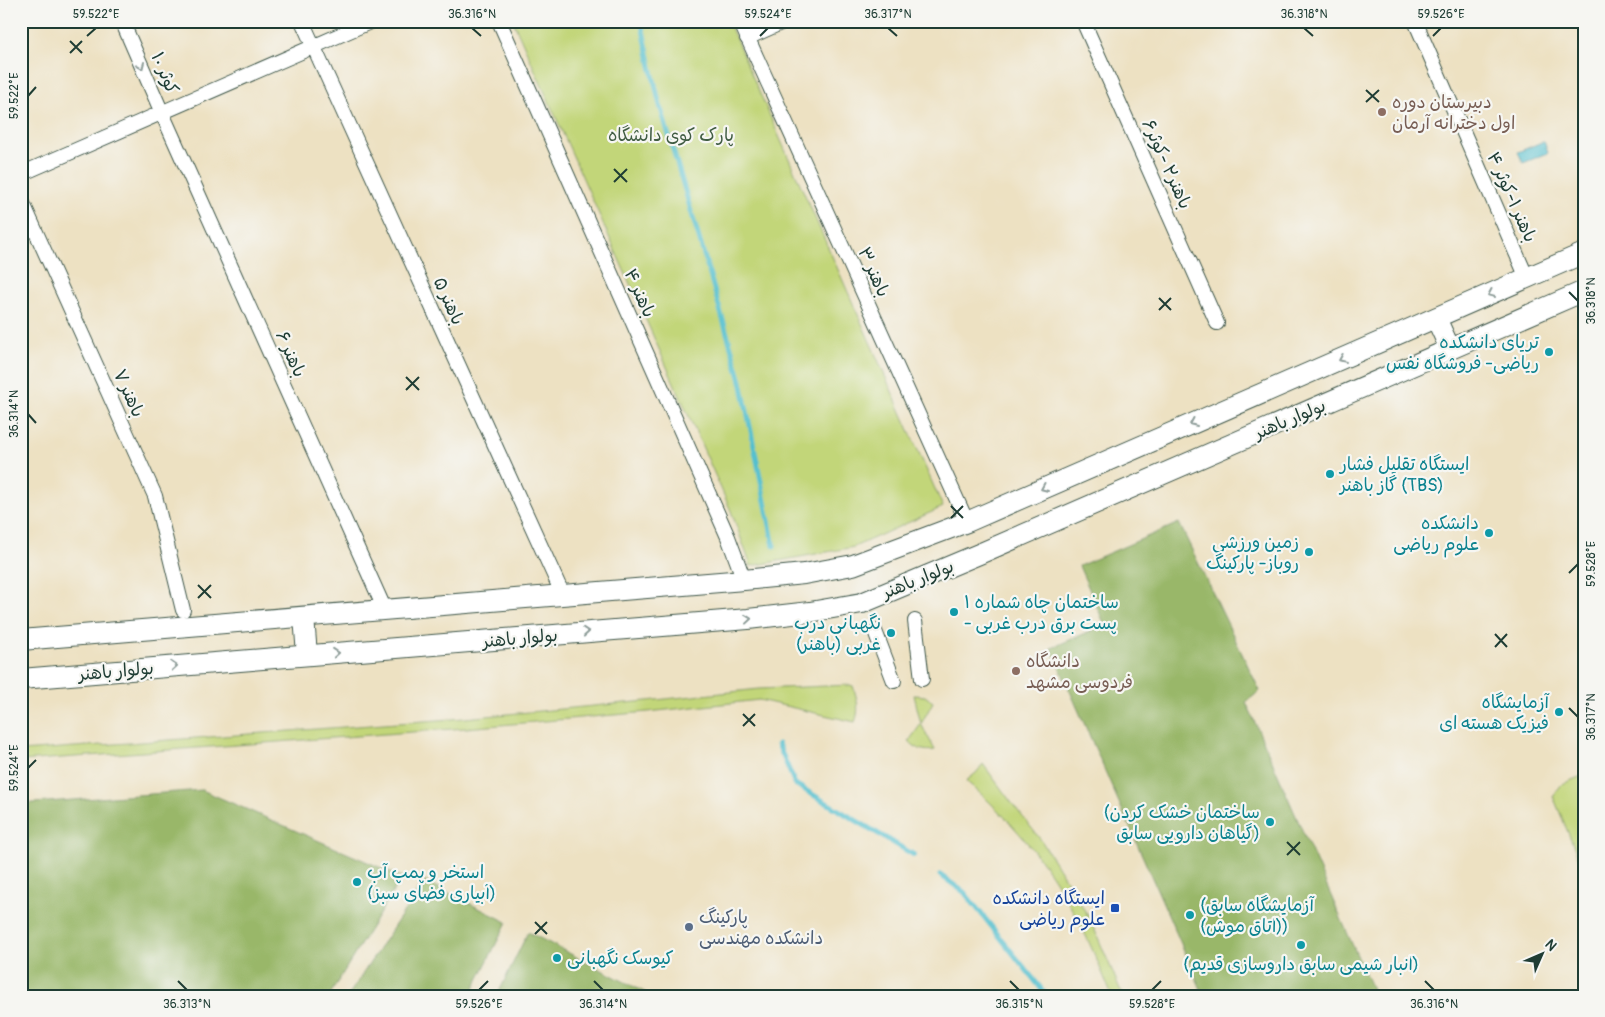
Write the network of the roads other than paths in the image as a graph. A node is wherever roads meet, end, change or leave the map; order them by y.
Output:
1 (122, 21) edge
2 (302, 21) edge
3 (372, 21) edge
4 (499, 21) edge
5 (740, 21) edge
6 (785, 21) edge
7 (1082, 21) edge
8 (1415, 21) edge
9 (747, 38) junction
10 (314, 47) junction
11 (162, 113) junction
12 (21, 174) edge
13 (21, 199) edge
14 (1584, 253) edge
15 (1527, 278) junction
16 (1584, 291) edge
17 (1436, 318) junction
18 (1217, 323) dead end
19 (1450, 349) junction
20 (967, 522) junction
21 (744, 580) junction
22 (563, 595) junction
23 (183, 610) dead end
24 (386, 610) junction
25 (304, 617) junction
26 (915, 621) dead end
27 (875, 631) dead end
28 (21, 640) edge
29 (307, 655) junction
30 (21, 679) edge
31 (922, 679) dead end
32 (894, 681) dead end

1 -> 11 street, کوثر ۱۰
2 - 10 street, باهنر ۵
3 - 10 street
4 - 21 street, باهنر ۴
5 - 9 street, باهنر ۳
6 - 9 street
7 - 18 street, باهنر۲ -کوثر۶
8 - 15 street, باهنر ۱-کوثر ۴
9 - 20 street, باهنر ۳
10 - 11 street
10 - 22 street, باهنر ۵
11 - 12 street
11 - 24 street, باهنر ۶
13 - 23 street, باهنر ۷
14 - 15 street, بولوار باهنر
15 -> 17 street, بولوار باهنر
16 - 19 street, بولوار باهنر
17 - 19 street
17 -> 20 street, بولوار باهنر
29 -> 19 street, بولوار باهنر
20 - 21 street, بولوار باهنر
21 - 22 street, بولوار باهنر
22 - 24 street, بولوار باهنر
24 - 25 street, بولوار باهنر
25 - 28 street, بولوار باهنر
25 - 29 street
26 - 31 street
27 - 32 street
30 -> 29 street, بولوار باهنر

